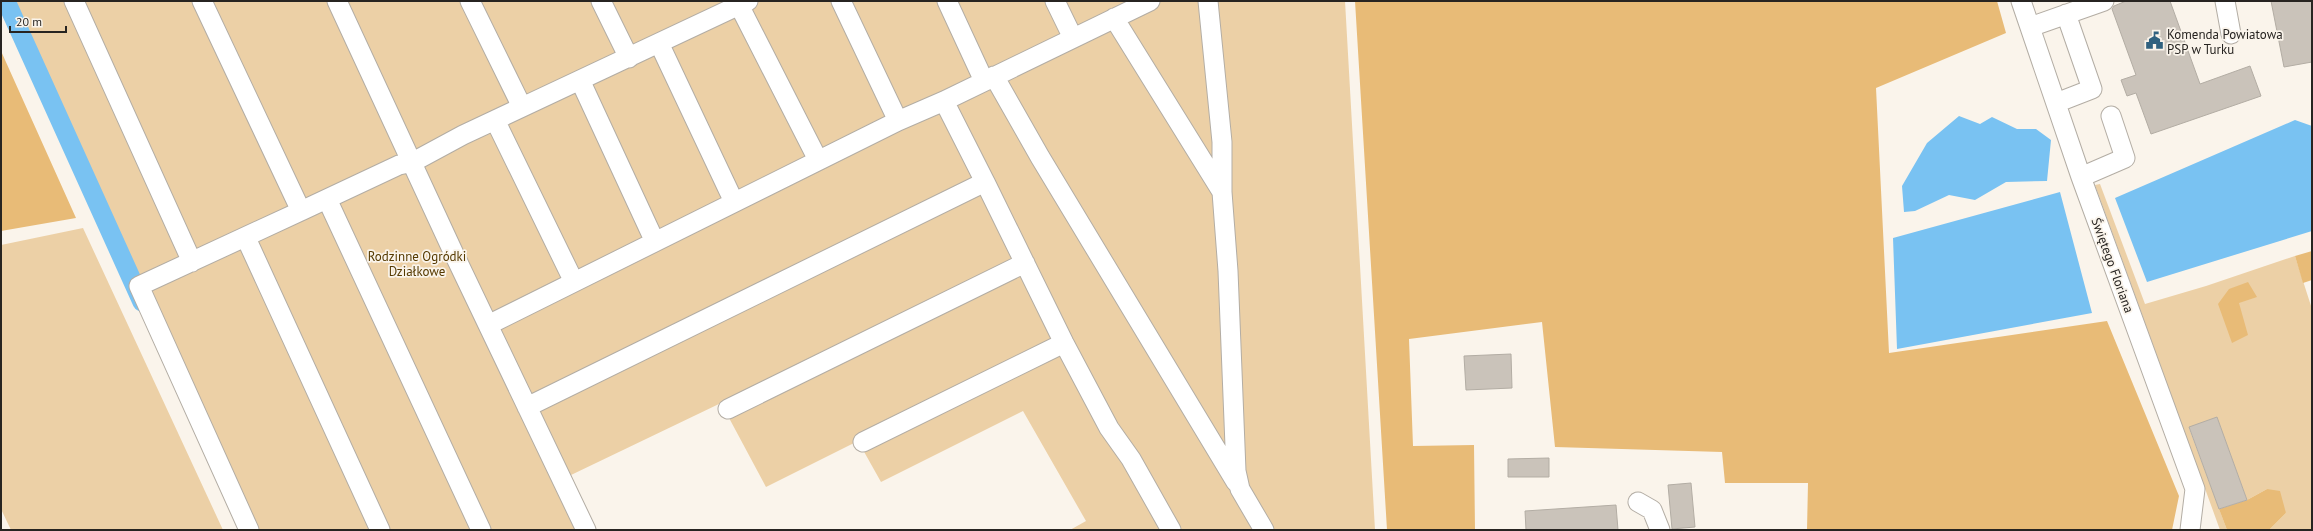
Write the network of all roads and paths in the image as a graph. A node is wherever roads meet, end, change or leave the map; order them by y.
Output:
1 (74, 1) edge
2 (202, 1) edge
3 (337, 1) edge
4 (470, 1) edge
5 (600, 1) edge
6 (841, 1) edge
7 (947, 1) edge
8 (1055, 1) edge
9 (1150, 1) edge
10 (1208, 1) edge
11 (2021, 1) edge
12 (2104, 1) edge
13 (2226, 1) edge
14 (738, 4) edge
15 (2066, 14) junction
16 (1114, 18) junction
17 (2030, 27) junction
18 (2231, 34) dead end
19 (1073, 38) junction
20 (660, 43) junction
21 (629, 58) junction
22 (989, 79) junction
23 (580, 80) junction
24 (944, 100) junction
25 (2056, 103) junction
26 (522, 107) junction
27 (2111, 116) dead end
28 (495, 120) junction
29 (898, 121) junction
30 (818, 160) junction
31 (413, 162) junction
32 (2081, 177) junction
33 (985, 182) junction
34 (1222, 192) junction
35 (327, 199) junction
36 (734, 202) junction
37 (300, 211) junction
38 (246, 238) junction
39 (655, 242) junction
40 (192, 262) junction
41 (1025, 263) junction
42 (574, 282) junction
43 (488, 325) junction
44 (1064, 344) junction
45 (527, 407) junction
46 (728, 409) dead end
47 (864, 442) dead end
48 (1240, 489) junction
49 (1638, 502) dead end
50 (249, 530) edge
51 (380, 530) edge
52 (481, 530) edge
53 (586, 530) edge
54 (1172, 530) edge
55 (1264, 530) edge
56 (1660, 530) edge
57 (2190, 530) edge

1 - 40 street
2 - 37 street
3 - 31 street
4 - 26 street
5 - 21 street
6 - 29 street
7 - 22 street
8 - 19 street
9 - 16 street
10 - 34 street
11 - 17 street, Świętego Floriana
12 - 15 street
13 - 18 street
14 - 20 street
14 - 30 street
15 - 17 street
15 - 25 street
16 - 19 street
16 - 34 street
17 - 25 street, Świętego Floriana
19 - 22 street
20 - 21 street
20 - 36 street
21 - 23 street
22 - 24 street
22 - 48 street
23 - 26 street
23 - 39 street
24 - 29 street
24 - 33 street
25 - 32 street, Świętego Floriana
26 - 28 street
27 - 32 street
28 - 31 street
28 - 42 street
29 - 30 street
30 - 36 street
31 - 35 street
31 - 43 street
32 - 57 street, Świętego Floriana
33 - 41 street
33 - 45 street
34 - 48 street
35 - 37 street
35 - 52 street
36 - 39 street
37 - 38 street
38 - 40 street
38 - 51 street
39 - 42 street
40 - 50 street
41 - 44 street
41 - 46 street
42 - 43 street
43 - 45 street
44 - 47 street
44 - 54 street
45 - 53 street
48 - 55 street
49 - 56 street

